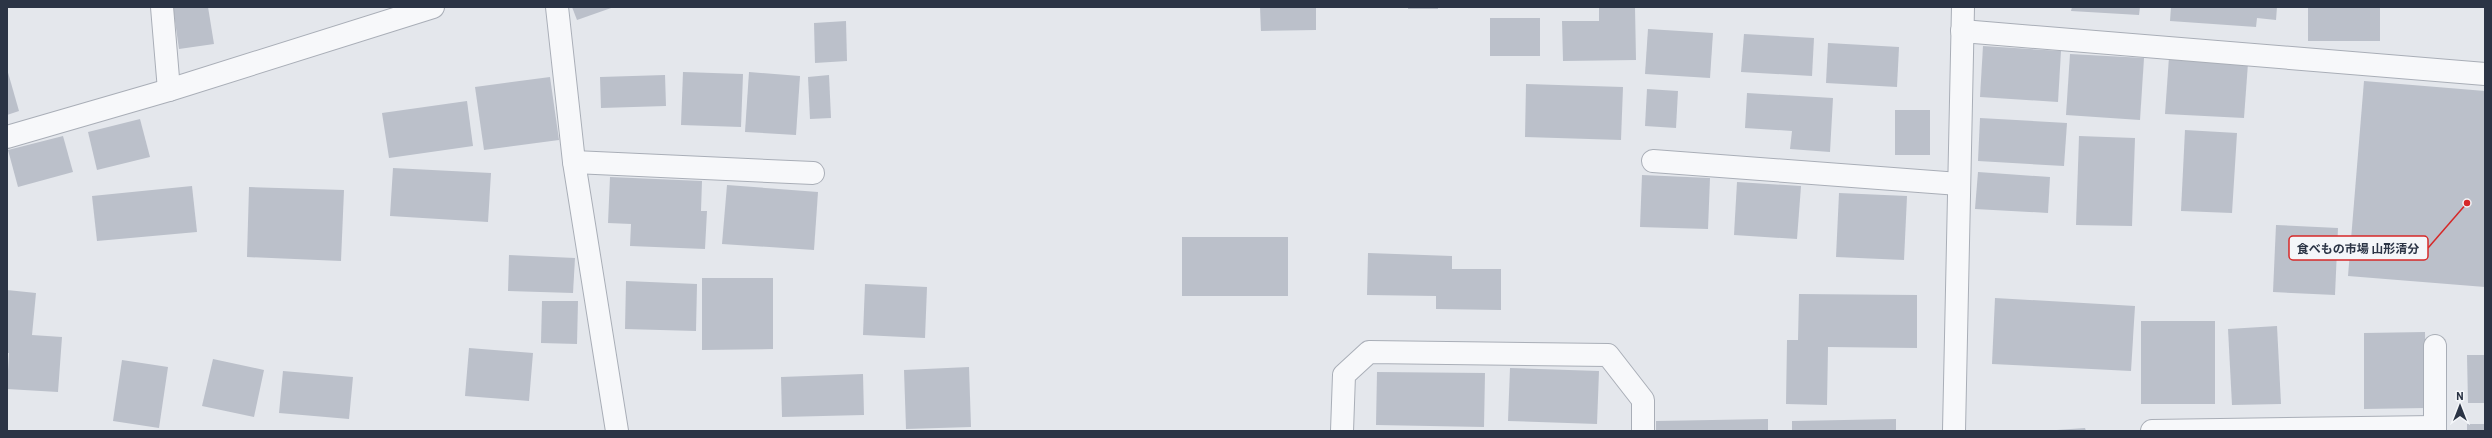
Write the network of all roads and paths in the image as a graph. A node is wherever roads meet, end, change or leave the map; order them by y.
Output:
1 (162, 7) edge
2 (434, 7) edge
3 (558, 7) edge
4 (1963, 7) edge
5 (1962, 31) junction
6 (2485, 74) edge
7 (169, 90) junction
8 (7, 137) edge
9 (1653, 161) dead end
10 (574, 162) junction
11 (813, 174) dead end
12 (1959, 184) junction
13 (2436, 346) dead end
14 (2435, 429) edge
15 (617, 431) edge
16 (1342, 431) edge
17 (1643, 431) edge
18 (1954, 431) edge
19 (2152, 431) edge

1 - 7 street
2 - 7 street
3 - 10 street
4 - 5 street
5 - 6 street
5 - 12 street
7 - 8 street
9 - 12 street
10 - 11 street
10 - 15 street
12 - 18 street
13 - 14 street
14 - 19 street
16 - 17 street

